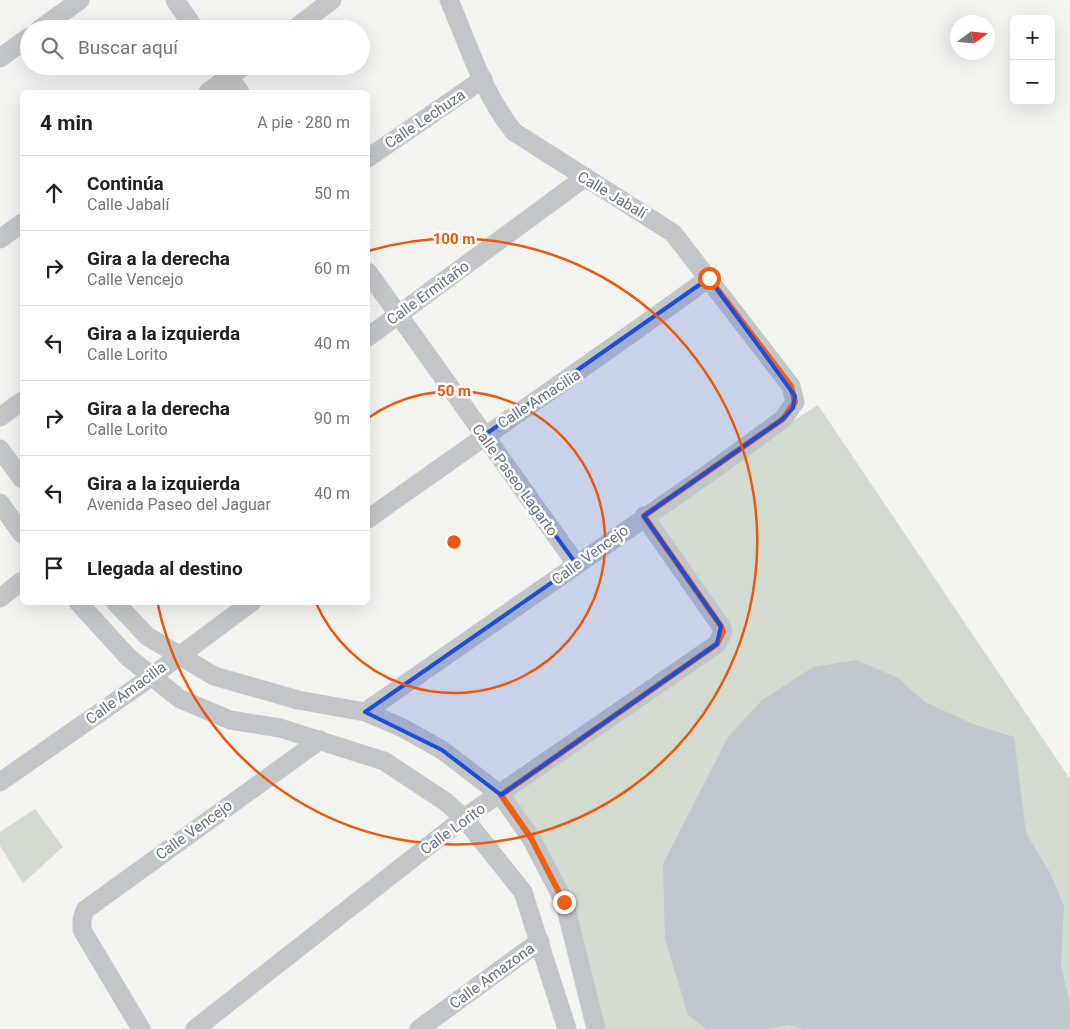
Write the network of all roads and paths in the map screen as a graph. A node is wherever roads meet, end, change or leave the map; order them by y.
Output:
1 (80, 0) edge
2 (175, 0) edge
3 (332, 0) edge
4 (449, 0) edge
5 (52, 20) edge
6 (189, 20) edge
7 (306, 20) edge
8 (20, 44) edge
9 (0, 58) edge
10 (233, 76) edge
11 (483, 79) junction
12 (211, 90) edge
13 (370, 157) edge
14 (584, 178) junction
15 (20, 224) edge
16 (0, 239) edge
17 (370, 275) edge
18 (709, 278) junction
19 (398, 315) junction
20 (370, 336) edge
21 (791, 386) joint
22 (20, 402) edge
23 (0, 417) edge
24 (483, 436) junction
25 (0, 449) edge
26 (20, 476) edge
27 (0, 504) edge
28 (644, 516) junction
29 (370, 518) edge
30 (20, 531) edge
31 (576, 565) junction
32 (20, 583) edge
33 (0, 598) edge
34 (81, 605) edge
35 (118, 605) edge
36 (248, 605) edge
37 (178, 655) junction
38 (150, 677) junction
39 (364, 712) junction
40 (320, 740) junction
41 (0, 782) edge
42 (501, 795) junction
43 (464, 818) junction
44 (540, 941) junction
45 (141, 1029) edge
46 (195, 1029) edge
47 (419, 1029) edge
48 (567, 1029) edge
49 (596, 1029) edge

1 - 5 street
2 - 6 street
3 - 7 street
4 - 11 street, Calle Jabalí
8 - 9 street
10 - 12 street
11 - 13 street, Calle Lechuza
11 - 14 street, Calle Jabalí
14 - 18 street, Calle Jabalí
14 - 19 street, Calle Ermitaño
15 - 16 street
17 - 19 street, Calle Paseo Lagarto
18 - 21 street, Calle Jabalí
18 - 24 street, Calle Amacilia
19 - 20 street, Calle Ermitaño
19 - 24 street, Calle Paseo Lagarto
21 - 28 street, Calle Vencejo
22 - 23 street
24 - 29 street, Calle Amacilia
24 - 31 street, Calle Paseo Lagarto
25 - 26 street
27 - 30 street
28 - 31 street, Calle Vencejo
28 - 42 street, Calle Lorito
31 - 39 street, Calle Vencejo
32 - 33 street
34 - 38 street
35 - 37 street
36 - 37 street, Calle Amacilia
37 - 38 street, Calle Amacilia
37 - 39 street
38 - 40 street
38 - 41 street, Calle Amacilia
39 - 42 street
40 - 43 street
40 - 45 street, Calle Vencejo
42 - 43 street, Calle Lorito
42 - 49 street
43 - 44 street
43 - 46 street, Calle Lorito
44 - 47 street, Calle Amazona
44 - 48 street

